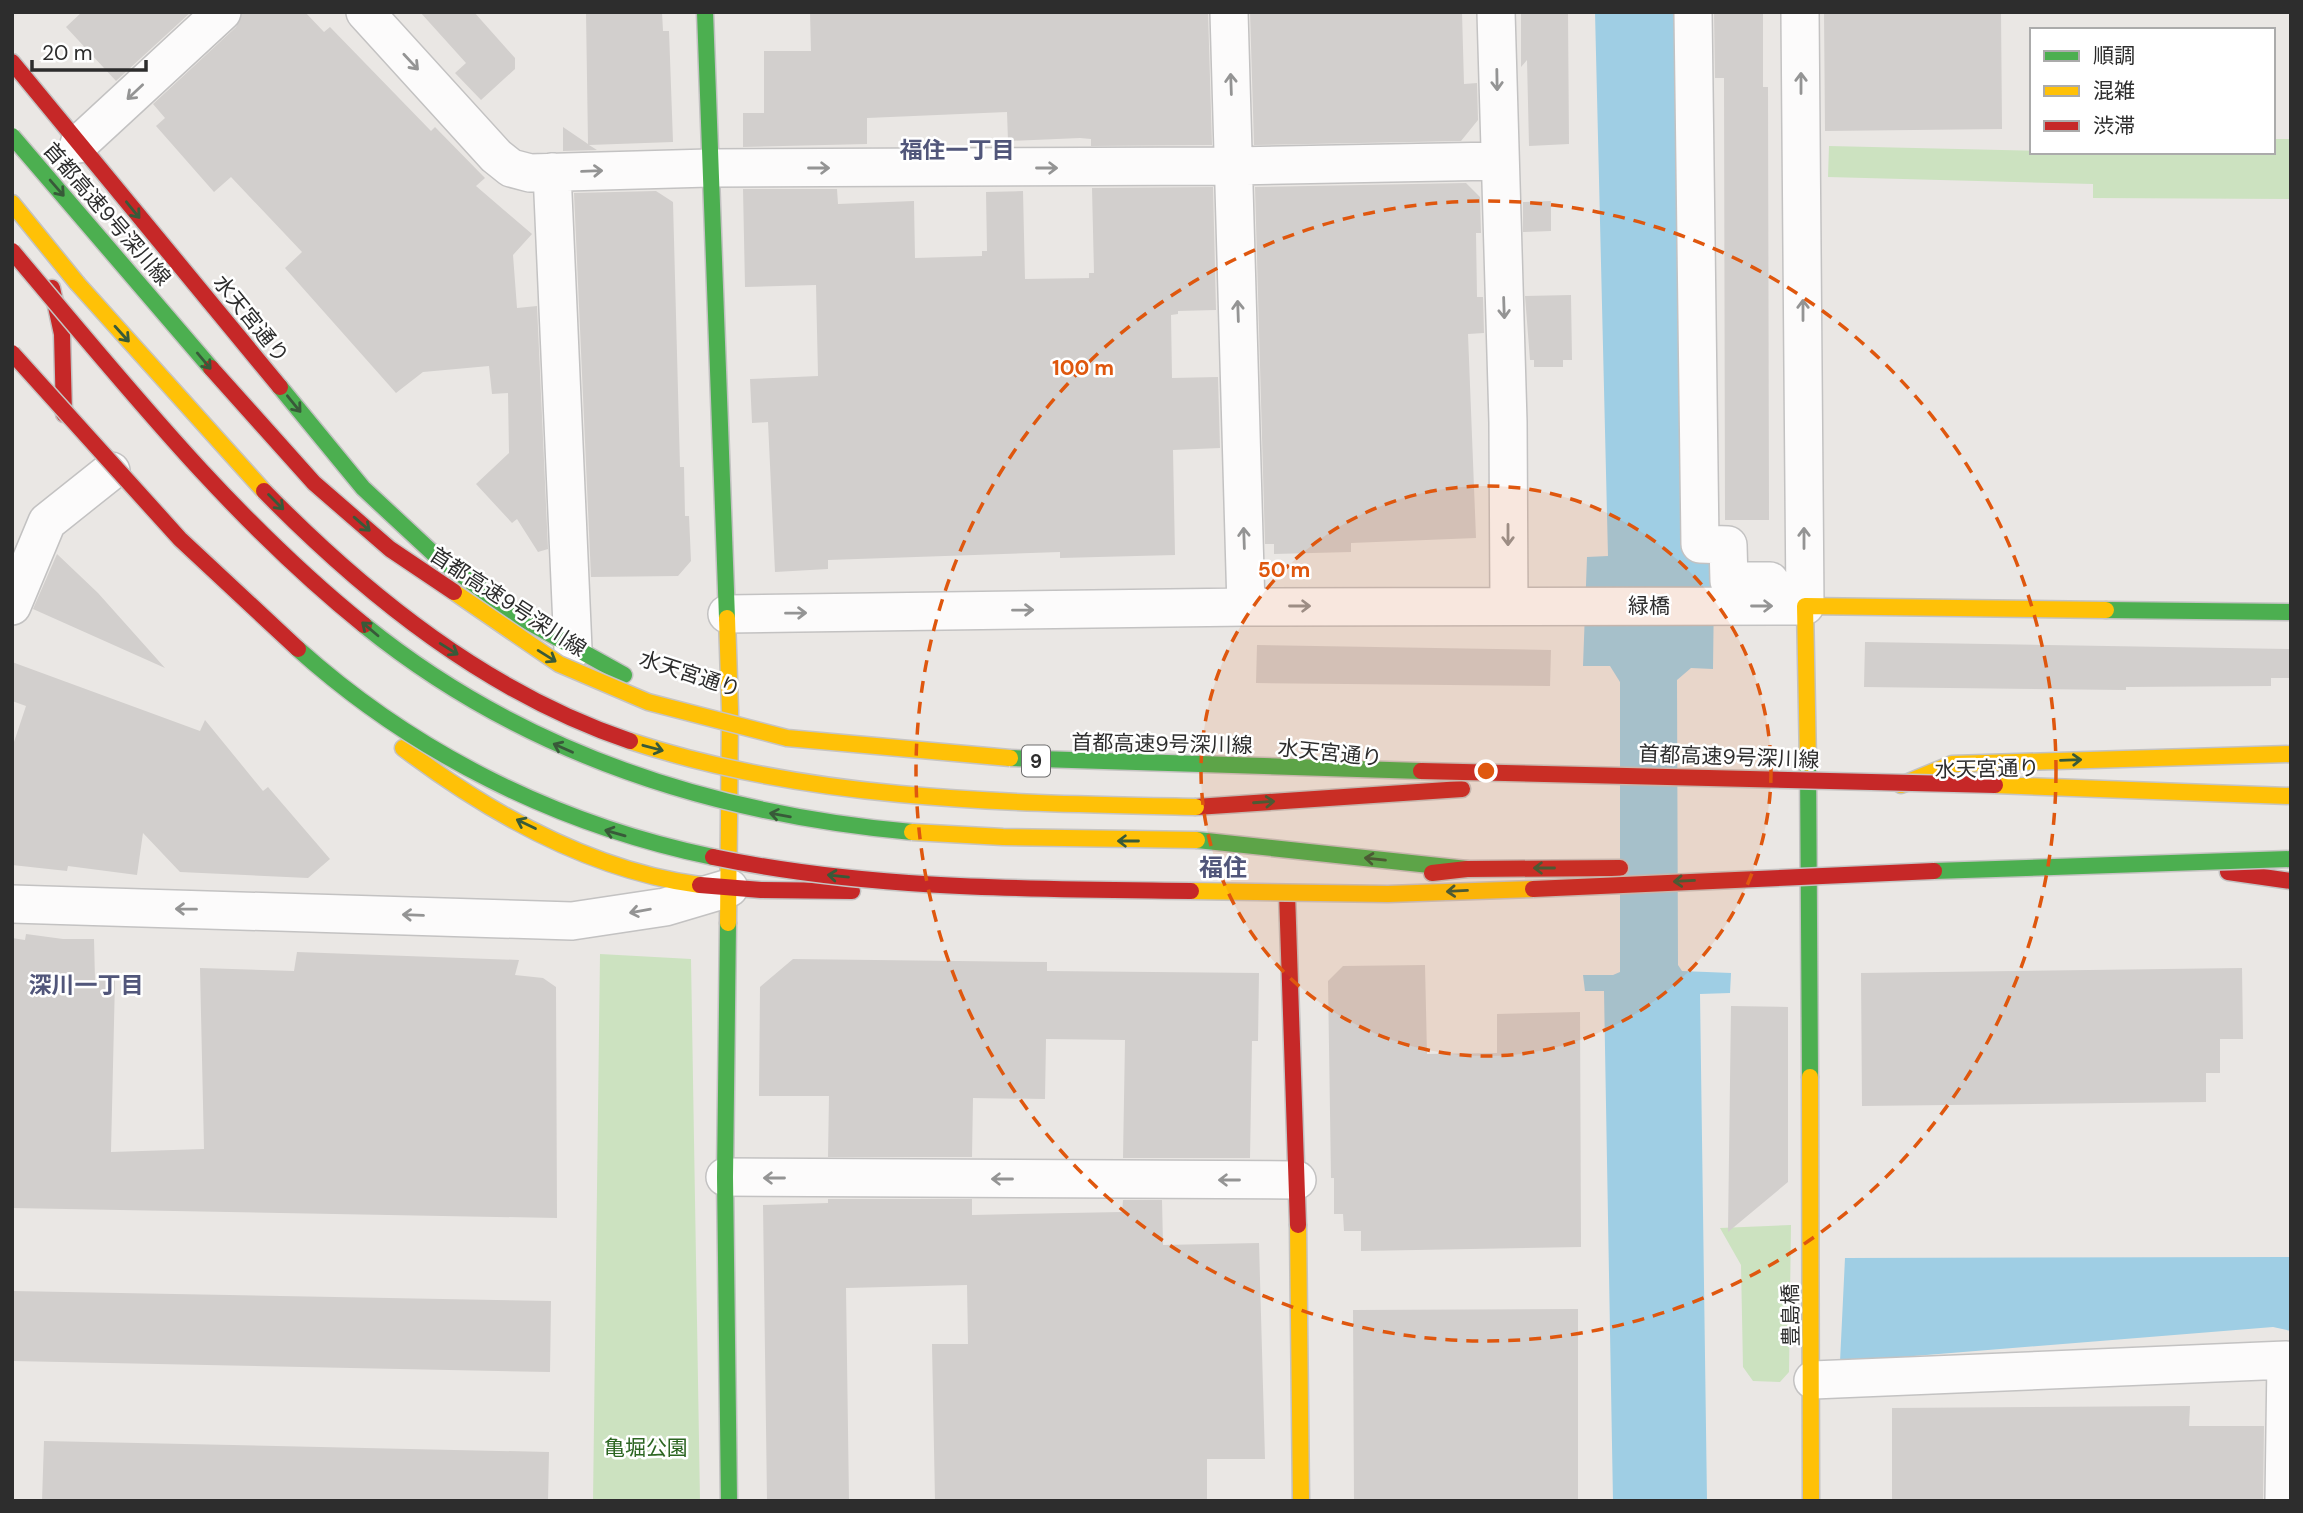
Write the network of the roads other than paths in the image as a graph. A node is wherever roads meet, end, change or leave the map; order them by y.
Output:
1 (222, 12) edge
2 (365, 12) edge
3 (705, 12) edge
4 (1229, 12) edge
5 (1496, 12) edge
6 (1693, 12) edge
7 (1800, 12) edge
8 (12, 62) edge
9 (12, 136) edge
10 (79, 144) junction
11 (1499, 161) junction
12 (1234, 166) junction
13 (709, 168) junction
14 (552, 172) junction
15 (12, 204) edge
16 (12, 251) edge
17 (13, 351) edge
18 (64, 414) junction
19 (111, 471) junction
20 (1770, 581) dead end
21 (1509, 605) junction
22 (12, 606) edge
23 (1805, 606) junction
24 (1246, 607) junction
25 (2291, 612) edge
26 (727, 614) junction
27 (573, 649) junction
28 (730, 711) junction
29 (2291, 754) edge
30 (2291, 787) edge
31 (1462, 789) junction
32 (1809, 791) junction
33 (1886, 791) junction
34 (2291, 796) edge
35 (2291, 859) edge
36 (1809, 867) junction
37 (1467, 869) junction
38 (2291, 870) edge
39 (2228, 872) junction
40 (2291, 881) edge
41 (730, 888) junction
42 (1287, 893) junction
43 (12, 904) edge
44 (725, 1177) junction
45 (1297, 1180) junction
46 (1813, 1380) junction
47 (729, 1501) edge
48 (1301, 1501) edge
49 (1811, 1501) edge
50 (2284, 1501) edge

1 -> 10 street
2 -> 14 street
3 - 13 main road
12 -> 4 street
5 -> 11 street
6 - 20 street
23 -> 7 street
8 - 10 main road, 水天宮通り
9 -> 34 main road, 首都高速9号深川線 / 9, bridge
10 -> 27 main road, 水天宮通り
11 - 12 street
11 -> 21 street
13 -> 12 street
24 -> 12 street
14 -> 13 street
13 - 26 main road
14 - 27 street
15 - 18 main road
15 -> 31 main road, bridge
37 -> 16 main road, bridge
17 - 18 main road
35 -> 17 main road, bridge
18 - 19 main road
19 - 22 street
41 -> 19 main road
21 -> 23 street, 緑橋
24 -> 21 street, 緑橋
23 - 25 main road
23 - 32 main road, 豊島橋
26 -> 24 street, 緑橋
26 - 28 main road
27 - 28 main road, 水天宮通り
28 - 31 main road, 水天宮通り
28 - 41 main road
33 -> 29 main road
30 - 33 main road, 水天宮通り, bridge
31 - 32 main road, 水天宮通り
32 - 33 main road, 水天宮通り
32 - 36 main road, 豊島橋
36 -> 37 main road
36 - 39 main road
36 - 46 main road, 豊島橋
37 - 42 main road
38 - 39 main road
39 - 40 main road
41 - 42 main road
41 -> 43 street
41 - 44 main road
42 - 45 main road
45 -> 44 street
44 - 47 main road
45 - 48 main road
46 - 49 main road, 豊島橋
46 - 50 street

